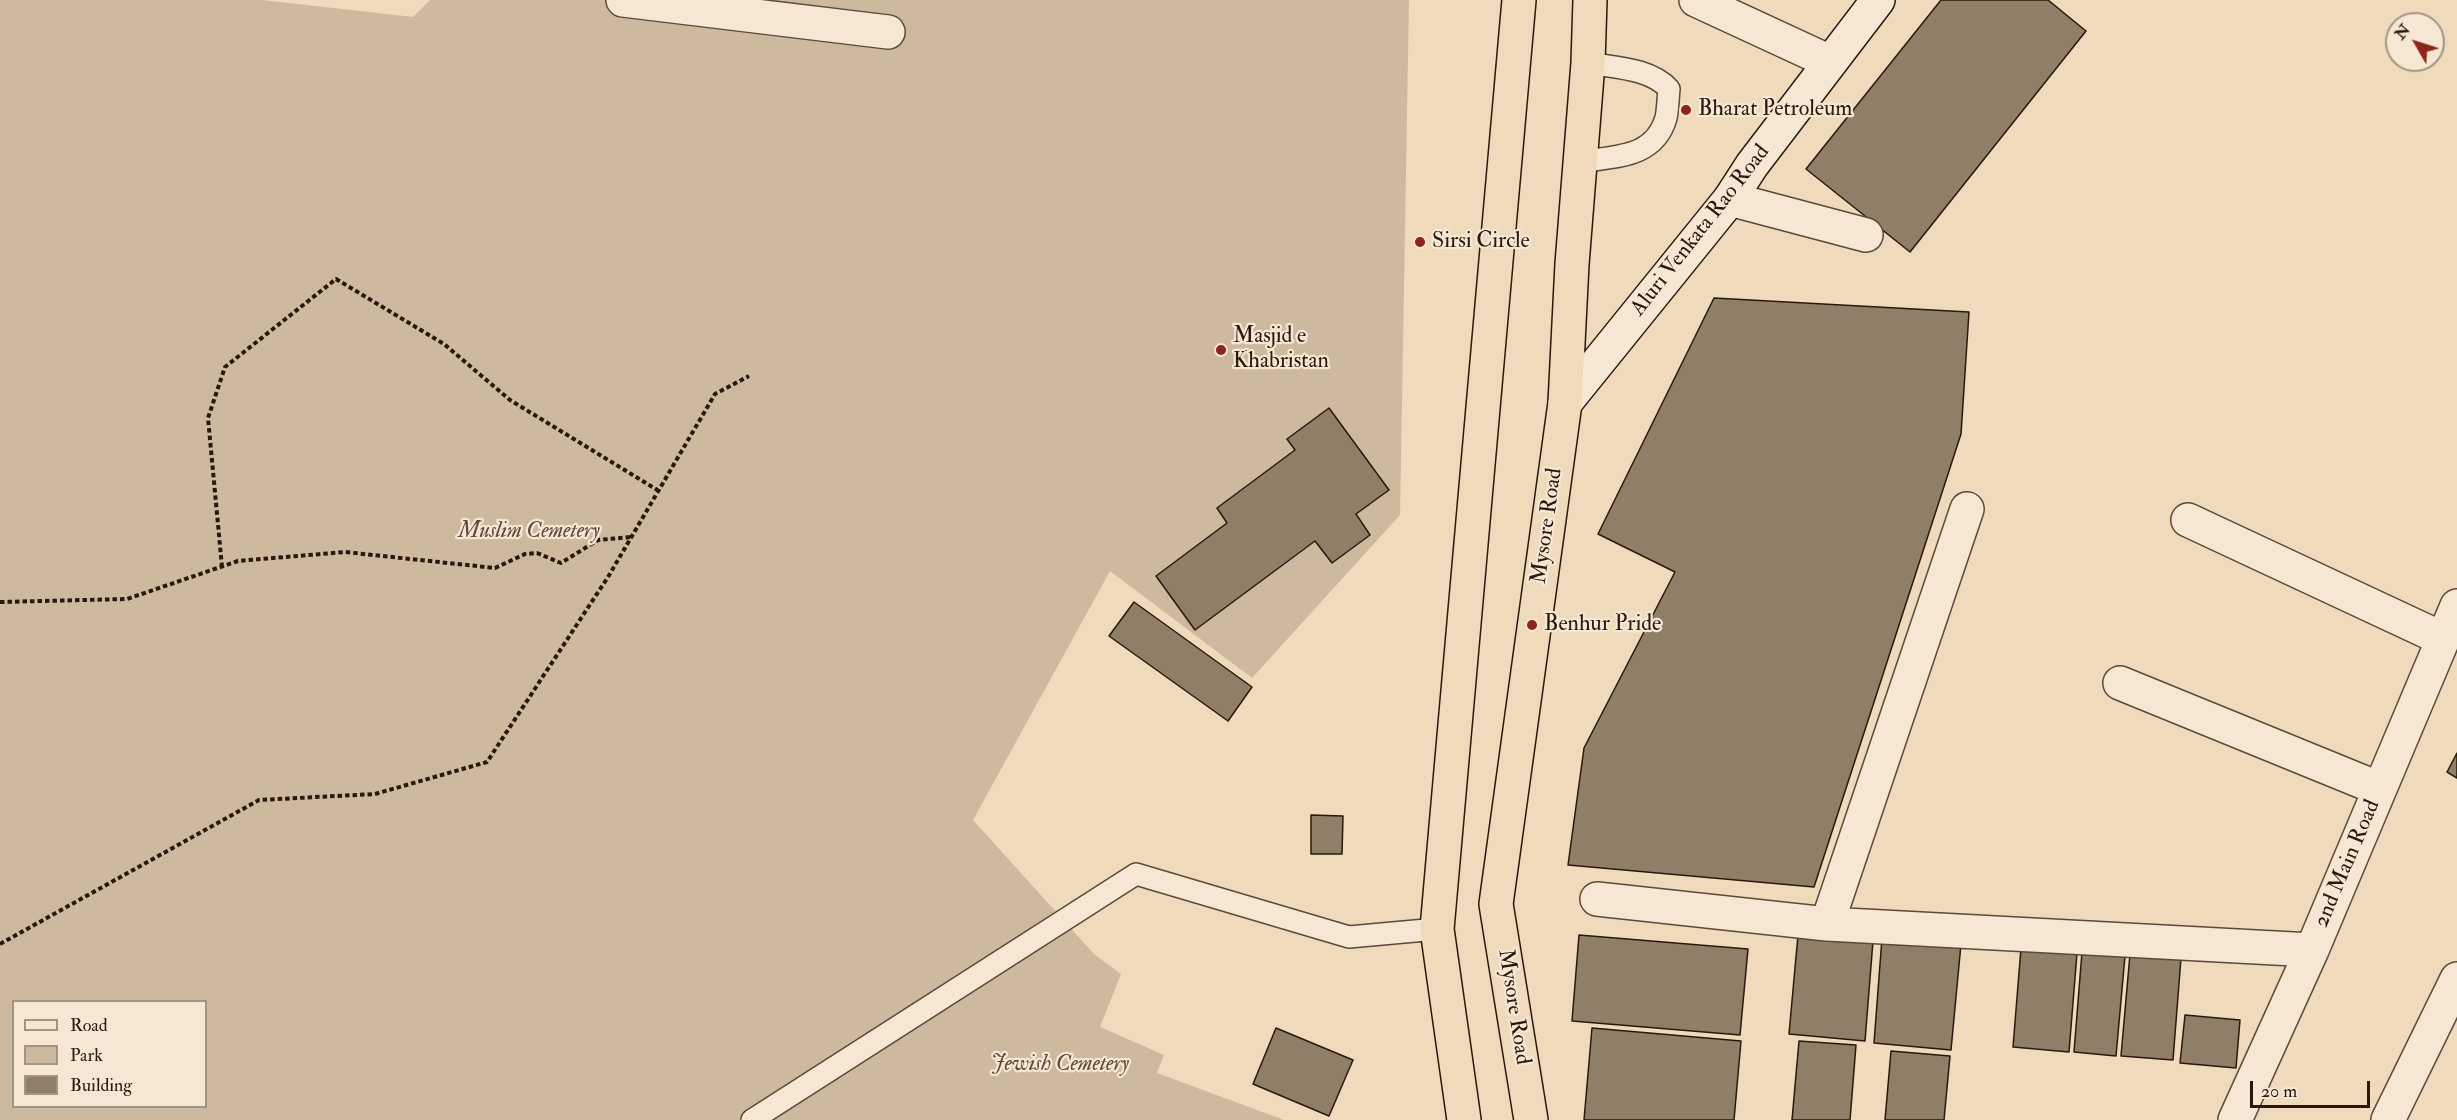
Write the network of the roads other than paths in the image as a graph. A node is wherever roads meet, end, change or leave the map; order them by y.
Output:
1 (623, 0) edge
2 (1519, 0) edge
3 (1590, 0) edge
4 (1696, 0) edge
5 (1878, 0) edge
6 (888, 32) dead end
7 (1830, 62) junction
8 (1588, 63) junction
9 (1579, 162) junction
10 (1730, 199) junction
11 (1866, 235) dead end
12 (1565, 403) junction
13 (1967, 509) dead end
14 (2188, 520) dead end
15 (2457, 606) edge
16 (2443, 639) junction
17 (2120, 683) dead end
18 (2380, 789) junction
19 (1597, 899) dead end
20 (1827, 924) junction
21 (1437, 929) junction
22 (2312, 950) junction
23 (2457, 978) edge
24 (752, 1120) edge
25 (1464, 1120) edge
26 (1531, 1120) edge
27 (2235, 1120) edge
28 (2388, 1120) edge

1 - 6 street
2 - 21 highway
3 - 8 highway, Mysore Road
4 - 7 street
5 - 7 street, Aluri Venkata Rao Road
7 - 10 street, Aluri Venkata Rao Road
8 - 9 highway, Mysore Road
8 - 9 lane
9 - 12 highway, Mysore Road
10 - 11 street
10 - 12 street, Aluri Venkata Rao Road
12 - 26 highway, Mysore Road
13 - 20 street
14 - 16 street
15 - 16 street, 2nd Main Road
16 - 18 street, 2nd Main Road
17 - 18 street
18 - 22 street, 2nd Main Road
19 - 20 street
20 - 22 street
21 - 24 lane
21 - 25 highway
22 - 27 street, 2nd Main Road
23 - 28 street

